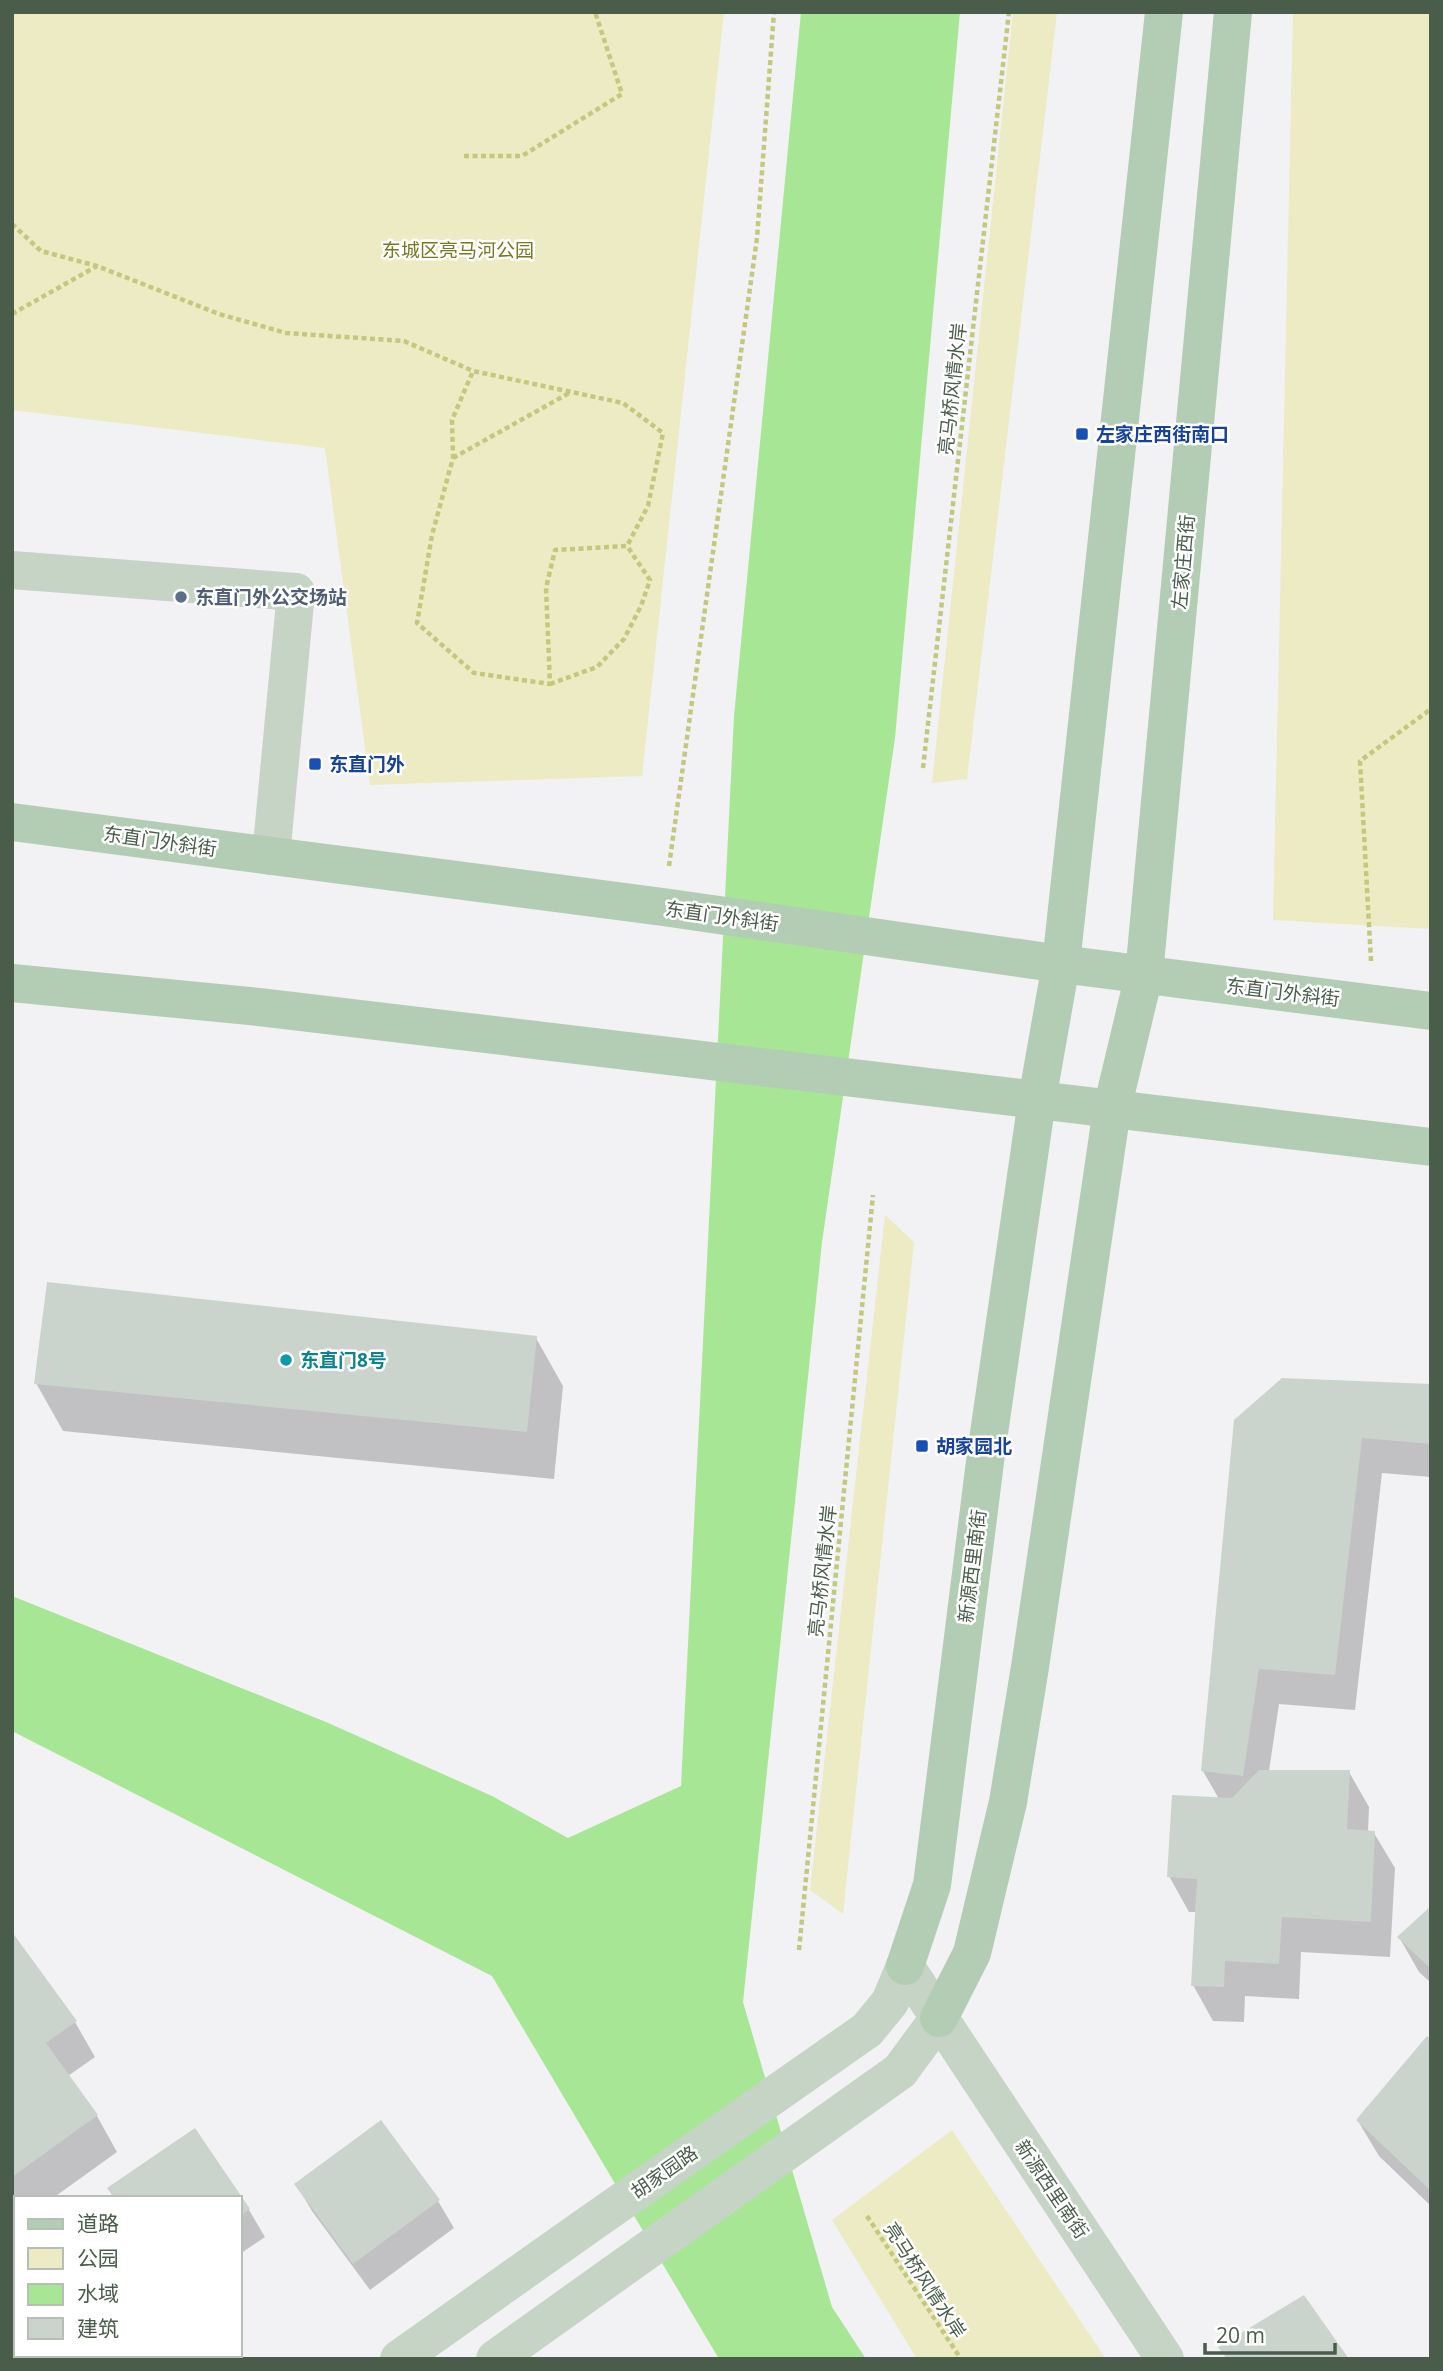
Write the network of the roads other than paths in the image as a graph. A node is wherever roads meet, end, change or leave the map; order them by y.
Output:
1 (1164, 12) edge
2 (1233, 12) edge
3 (12, 570) edge
4 (12, 822) edge
5 (271, 856) junction
6 (1061, 964) junction
7 (1144, 975) junction
8 (12, 983) edge
9 (1431, 1011) edge
10 (1037, 1100) junction
11 (1112, 1109) junction
12 (1431, 1147) edge
13 (905, 1966) junction
14 (939, 2018) junction
15 (399, 2359) edge
16 (495, 2359) edge
17 (1165, 2359) edge

1 - 6 main road
2 - 7 main road, 左家庄西街
3 - 5 street
4 - 5 main road, 东直门外斜街
5 - 6 main road, 东直门外斜街
6 - 7 main road, 东直门外斜街
6 - 10 main road
7 - 9 main road, 东直门外斜街
7 - 11 main road, 左家庄西街
8 - 10 main road
10 - 11 main road
10 - 13 main road, 新源西里南街
11 - 12 main road
11 - 14 main road
13 - 14 street, 新源西里南街
13 - 15 street, 胡家园路, bridge
14 - 16 street, bridge
14 - 17 street, 新源西里南街

